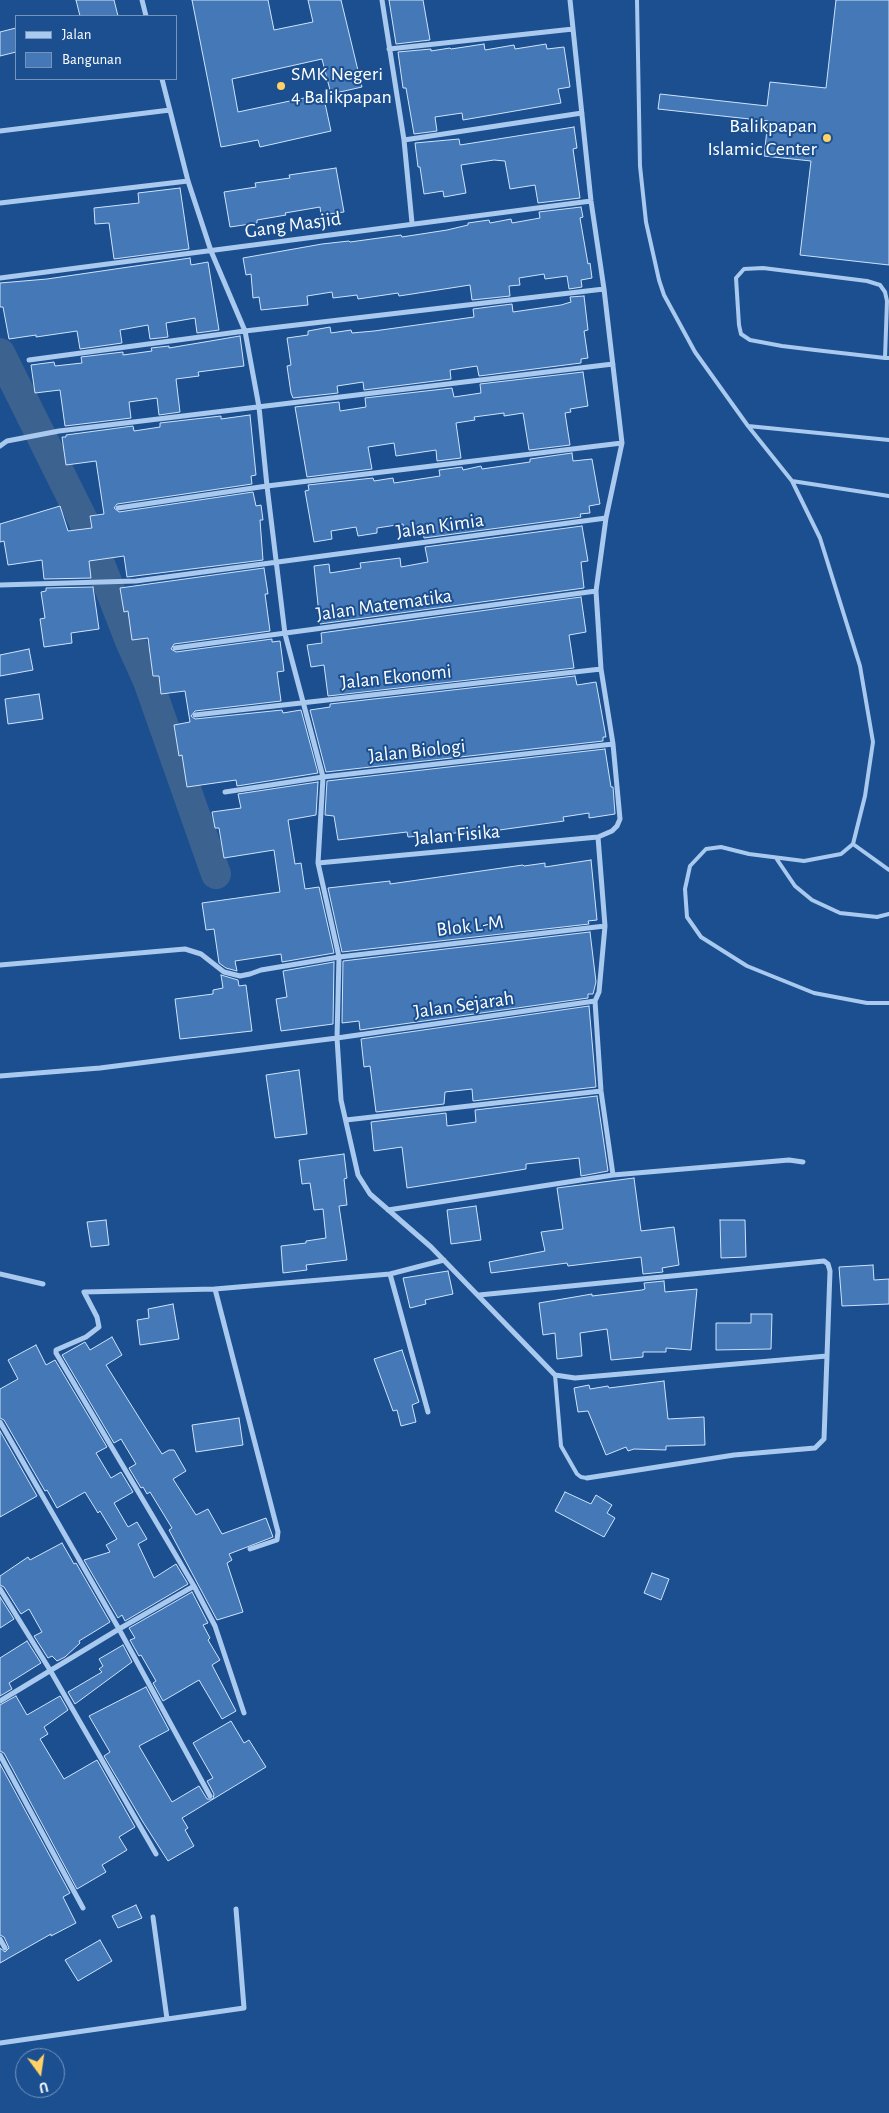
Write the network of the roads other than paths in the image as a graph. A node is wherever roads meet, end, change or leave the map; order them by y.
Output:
1 (142, 0) edge
2 (382, 0) edge
3 (570, 0) edge
4 (637, 0) edge
5 (146, 15) edge
6 (573, 28) junction
7 (389, 50) junction
8 (162, 80) edge
9 (170, 110) junction
10 (582, 113) junction
11 (0, 132) edge
12 (404, 140) junction
13 (188, 181) junction
14 (590, 201) junction
15 (0, 202) edge
16 (412, 223) junction
17 (212, 251) junction
18 (0, 278) edge
19 (604, 289) junction
20 (245, 331) junction
21 (887, 358) edge
22 (29, 360) dead end
23 (614, 364) junction
24 (259, 407) junction
25 (748, 426) junction
26 (889, 440) edge
27 (622, 443) junction
28 (0, 446) edge
29 (792, 481) junction
30 (267, 486) junction
31 (889, 496) edge
32 (118, 508) dead end
33 (606, 518) junction
34 (277, 563) junction
35 (0, 585) edge
36 (596, 591) junction
37 (285, 634) junction
38 (175, 648) dead end
39 (601, 669) junction
40 (305, 702) junction
41 (195, 715) dead end
42 (613, 744) junction
43 (323, 777) junction
44 (225, 792) dead end
45 (598, 838) junction
46 (853, 844) junction
47 (776, 858) junction
48 (318, 863) junction
49 (889, 870) edge
50 (889, 914) edge
51 (604, 926) junction
52 (339, 957) junction
53 (0, 965) edge
54 (595, 1001) junction
55 (889, 1003) edge
56 (337, 1038) junction
57 (0, 1076) edge
58 (601, 1092) junction
59 (346, 1120) junction
60 (803, 1162) dead end
61 (613, 1175) junction
62 (388, 1210) junction
63 (444, 1260) junction
64 (0, 1274) edge
65 (390, 1274) junction
66 (43, 1284) dead end
67 (215, 1289) junction
68 (479, 1295) junction
69 (827, 1356) junction
70 (555, 1375) junction
71 (428, 1412) dead end
72 (0, 1422) edge
73 (587, 1478) joint
74 (250, 1549) dead end
75 (194, 1586) junction
76 (0, 1589) edge
77 (119, 1629) junction
78 (50, 1670) junction
79 (0, 1701) edge
80 (244, 1713) dead end
81 (0, 1755) edge
82 (210, 1796) dead end
83 (156, 1854) dead end
84 (83, 1908) dead end
85 (236, 1909) dead end
86 (153, 1917) dead end
87 (0, 1939) edge
88 (5, 1948) dead end
89 (167, 2019) junction
90 (0, 2043) edge

1 - 5 street
2 - 7 street
3 - 6 street
4 - 25 lane
6 - 7 street
6 - 10 street
7 - 12 street
8 - 9 street
9 - 11 street
9 - 13 street
10 - 12 street
10 - 14 street
12 - 16 street
13 - 15 street
13 - 17 street
14 - 16 street, Gang Masjid
14 - 19 street
16 - 17 street, Gang Masjid
17 - 18 street, Gang Masjid
17 - 20 street
19 - 20 street
19 - 23 street
20 - 22 street
20 - 24 street
21 - 21 lane
23 - 24 street
23 - 27 street
24 - 28 street
24 - 30 street
25 - 26 lane
25 - 29 lane
27 - 30 street
27 - 33 street
29 - 31 lane
29 - 46 lane
30 - 32 street
30 - 34 street
33 - 34 street, Jalan Kimia
33 - 36 street
34 - 35 street, Jalan Kimia
34 - 37 street
36 - 37 street, Jalan Matematika
36 - 39 street
37 - 38 street, Jalan Matematika
37 - 40 street
39 - 40 street, Jalan Ekonomi
39 - 42 street
40 - 41 street, Jalan Ekonomi
40 - 43 street
42 - 43 street, Jalan Biologi
42 - 45 street
43 - 44 street, Jalan Biologi
43 - 48 street
45 - 48 street, Jalan Fisika
45 - 51 street
46 - 47 lane
46 - 49 lane
47 - 50 lane
47 - 55 lane
48 - 52 street
51 - 52 street, Blok L-M
51 - 54 street
52 - 53 street, Blok L-M
52 - 56 street
54 - 56 street, Jalan Sejarah
54 - 58 street
56 - 57 street, Jalan Sejarah
56 - 59 street
58 - 59 street
58 - 61 street
59 - 62 street
60 - 61 street
61 - 62 street
62 - 63 street
63 - 65 street
63 - 68 street
64 - 66 street
65 - 67 street
65 - 71 street
67 - 74 street
67 - 75 street
68 - 69 street
68 - 70 street
69 - 70 street
69 - 73 street
70 - 73 lane
72 - 77 street
75 - 77 street
75 - 80 street
76 - 78 street
77 - 78 street
77 - 82 street
78 - 79 street
78 - 83 street
81 - 84 street
85 - 89 street
86 - 89 street
87 - 88 street
89 - 90 street

